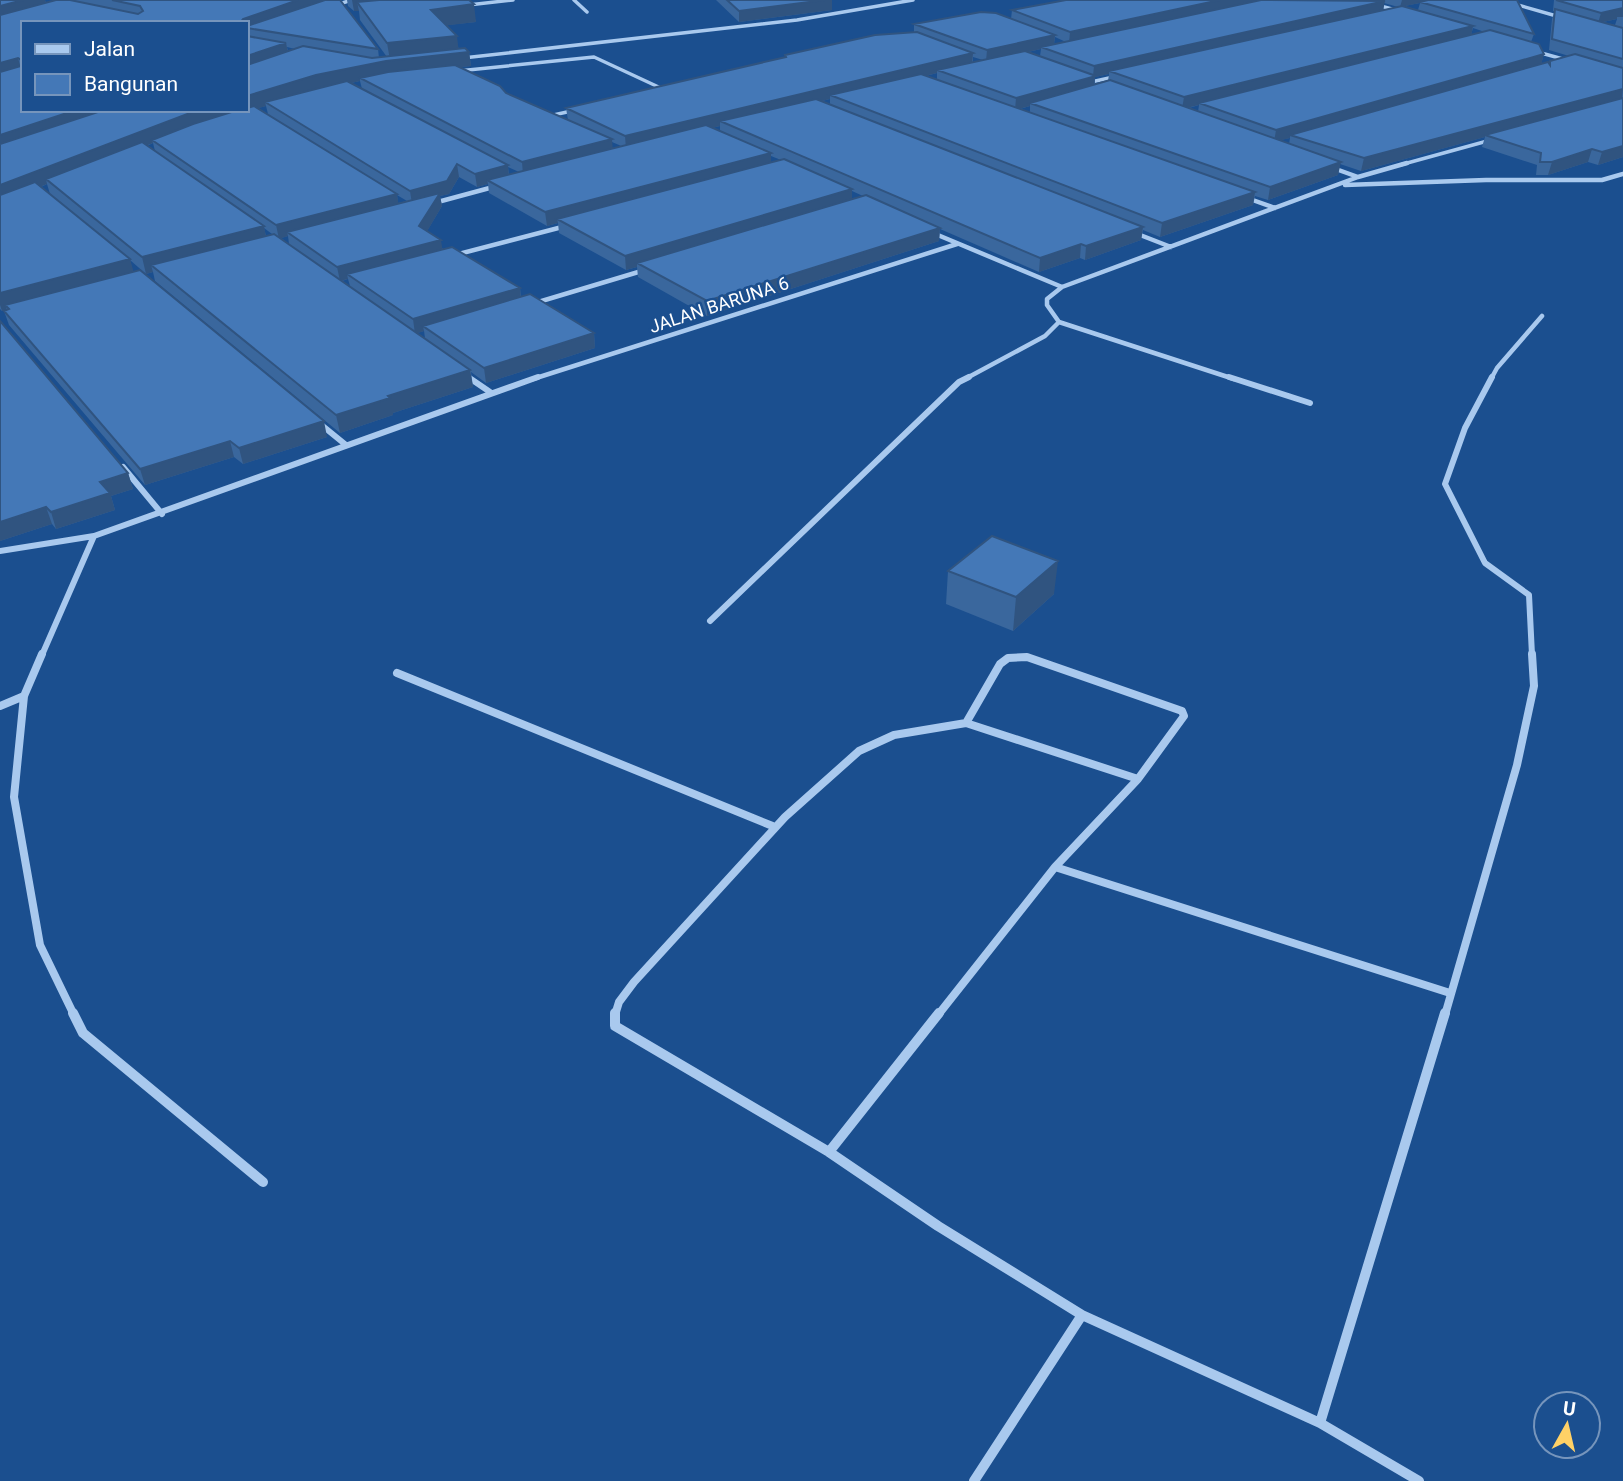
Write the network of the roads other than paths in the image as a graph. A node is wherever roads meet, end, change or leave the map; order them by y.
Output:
1 (351, 0) edge
2 (513, 0) edge
3 (574, 0) edge
4 (913, 0) edge
5 (1359, 0) edge
6 (1500, 0) edge
7 (340, 4) junction
8 (459, 5) edge
9 (328, 8) edge
10 (346, 10) edge
11 (587, 12) dead end
12 (1388, 15) edge
13 (1561, 17) edge
14 (1523, 47) edge
15 (457, 59) edge
16 (1559, 65) edge
17 (463, 74) edge
18 (1118, 76) edge
19 (1080, 78) edge
20 (1091, 82) junction
21 (1099, 85) edge
22 (652, 93) edge
23 (588, 107) edge
24 (537, 110) edge
25 (549, 116) junction
26 (560, 121) edge
27 (1504, 137) edge
28 (1321, 164) edge
29 (1623, 174) edge
30 (1358, 177) junction
31 (510, 183) edge
32 (1335, 185) junction
33 (1235, 194) edge
34 (423, 206) edge
35 (1275, 208) junction
36 (569, 225) edge
37 (923, 229) edge
38 (1133, 232) edge
39 (957, 244) junction
40 (1171, 247) junction
41 (448, 257) edge
42 (654, 267) edge
43 (1062, 287) junction
44 (522, 307) edge
45 (1542, 316) dead end
46 (1059, 322) junction
47 (458, 370) edge
48 (490, 392) junction
49 (1310, 403) dead end
50 (314, 418) edge
51 (346, 445) junction
52 (117, 460) edge
53 (162, 514) junction
54 (94, 536) junction
55 (0, 551) edge
56 (710, 621) dead end
57 (397, 673) dead end
58 (24, 696) junction
59 (0, 706) edge
60 (966, 723) junction
61 (1138, 779) junction
62 (775, 827) junction
63 (1055, 867) junction
64 (1450, 993) junction
65 (829, 1152) junction
66 (262, 1182) dead end
67 (1082, 1315) junction
68 (1320, 1423) junction
69 (974, 1481) edge
70 (1419, 1481) edge

1 - 7 street
2 - 8 street
3 - 11 street
4 - 15 street
5 - 12 street
6 - 13 street
7 - 9 street
7 - 10 street
14 - 16 street
17 - 22 street
18 - 20 street
19 - 20 street
20 - 21 street
23 - 25 street
24 - 25 street
25 - 26 street
27 - 30 street
28 - 30 street
29 - 32 street
30 - 32 street
31 - 34 street
32 - 35 street
33 - 35 street
35 - 40 street
36 - 41 street
37 - 39 street
38 - 40 street
39 - 43 street
39 - 48 street, JALAN BARUNA 6
40 - 43 street
42 - 44 street
43 - 46 street
45 - 64 street
46 - 49 street
46 - 56 street
47 - 48 street
48 - 51 street, JALAN BARUNA 6
50 - 51 street
51 - 53 street, JALAN BARUNA 6
52 - 53 street
53 - 54 street, JALAN BARUNA 6
54 - 55 street, JALAN BARUNA 6
54 - 58 street
57 - 62 street
58 - 59 street
58 - 66 street
60 - 61 street
60 - 61 street
60 - 62 street
61 - 63 street
62 - 65 street
63 - 64 street
63 - 65 street
64 - 68 street
65 - 67 street
67 - 68 street
67 - 69 street
68 - 70 street

